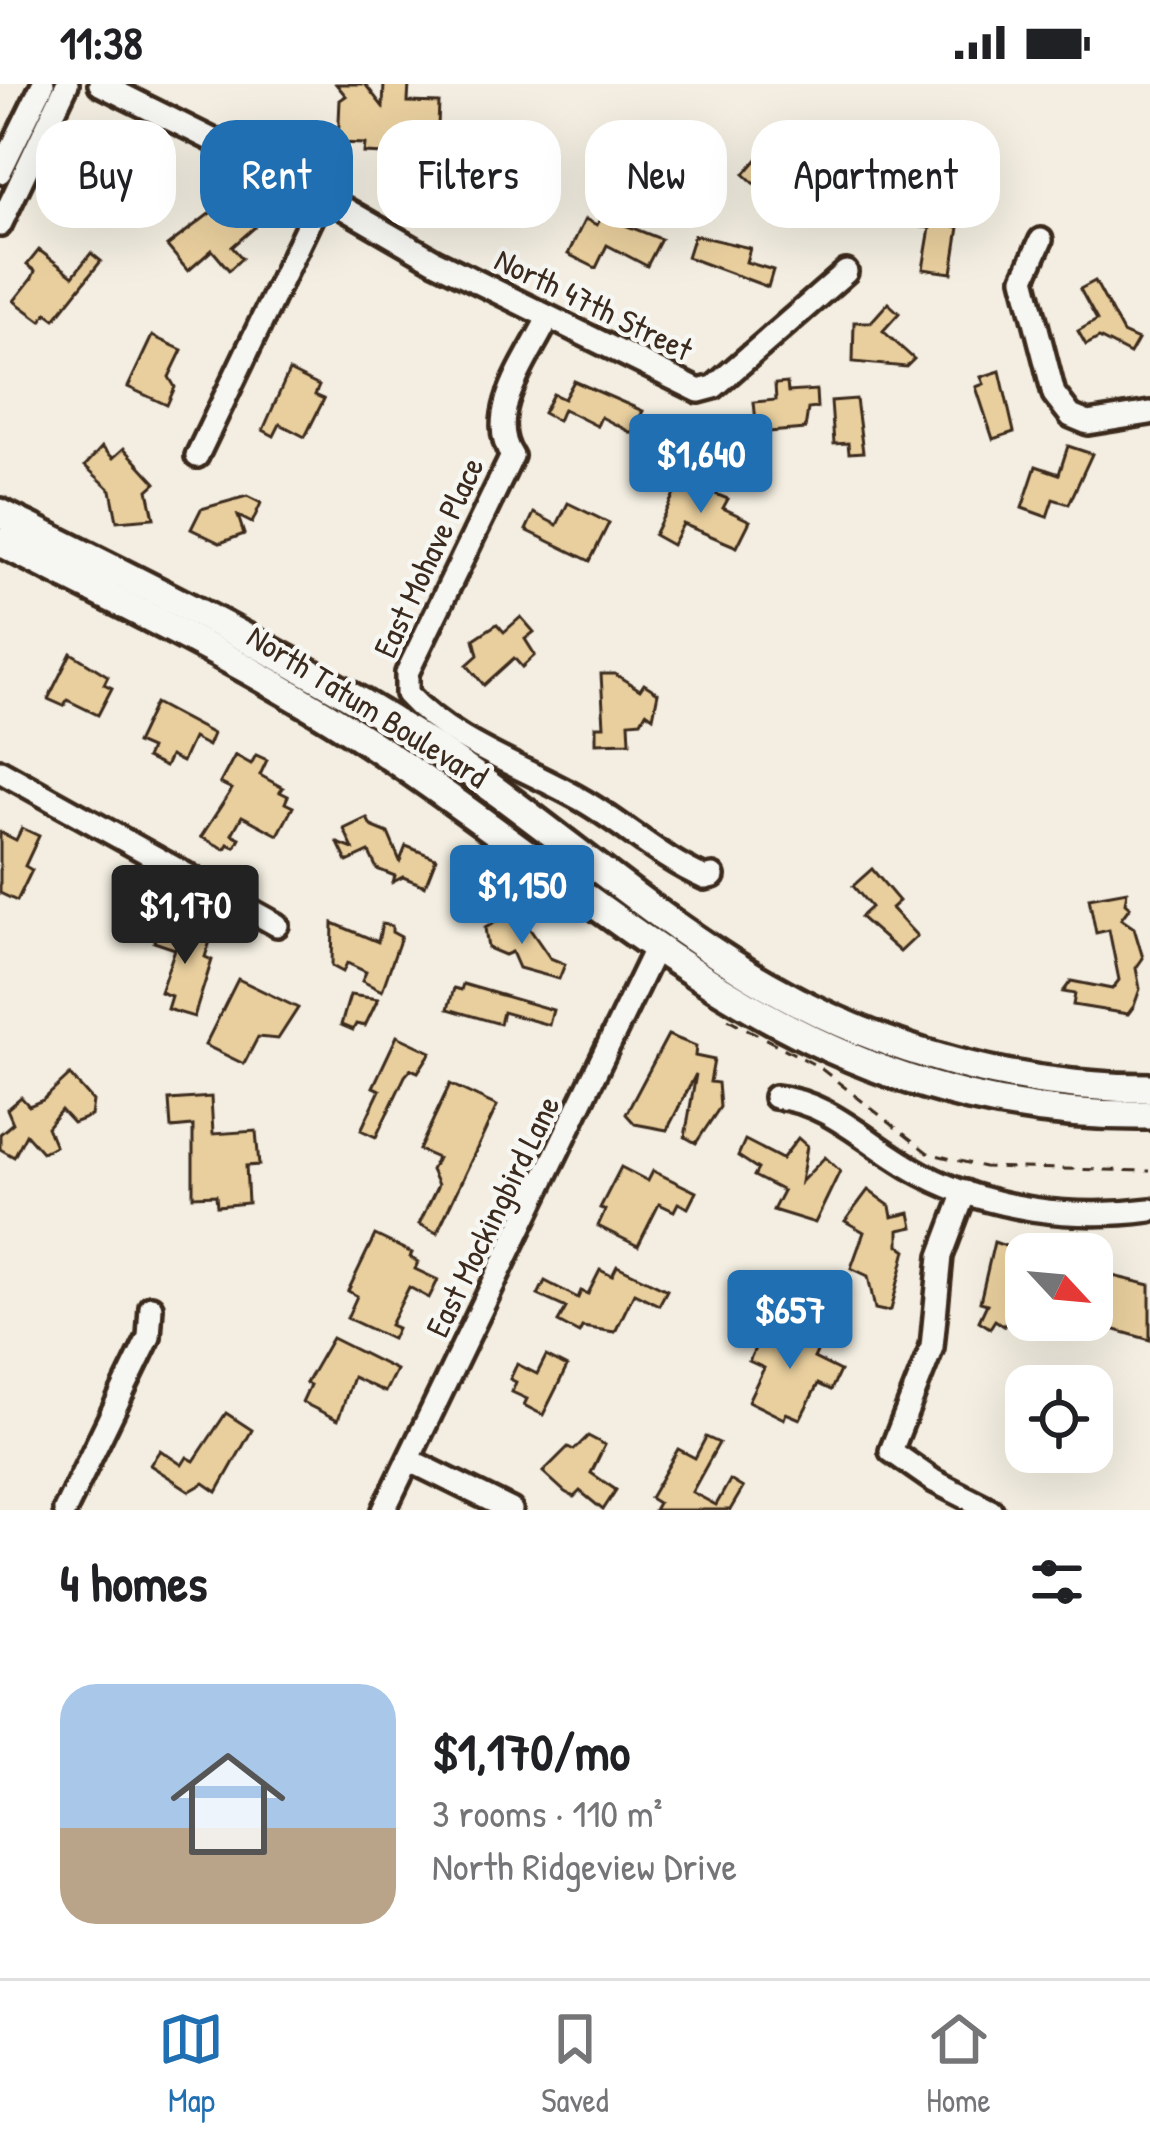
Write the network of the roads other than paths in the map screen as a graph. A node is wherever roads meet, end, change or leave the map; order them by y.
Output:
1 (43, 84) edge
2 (68, 84) edge
3 (100, 84) edge
4 (200, 134) edge
5 (0, 172) edge
6 (353, 213) edge
7 (0, 225) edge
8 (306, 228) edge
9 (1041, 240) dead end
10 (846, 272) dead end
11 (548, 318) junction
12 (1150, 413) edge
13 (197, 456) dead end
14 (0, 513) edge
15 (0, 542) edge
16 (435, 749) junction
17 (0, 771) edge
18 (713, 876) dead end
19 (277, 925) dead end
20 (656, 949) junction
21 (1150, 1088) edge
22 (775, 1097) dead end
23 (1150, 1115) edge
24 (964, 1192) junction
25 (1150, 1210) edge
26 (151, 1307) dead end
27 (409, 1460) junction
28 (65, 1510) edge
29 (384, 1510) edge
30 (511, 1510) edge
31 (991, 1510) edge

1 - 5 street
2 - 7 street
3 - 4 street, North 47th Street
6 - 11 street, North 47th Street
8 - 13 street
9 - 12 street
10 - 11 street, North 47th Street
11 - 18 street, East Mohave Place
14 - 16 main road, North Tatum Boulevard
15 - 20 main road, North Tatum Boulevard
16 - 20 main road
16 - 21 main road, North Tatum Boulevard
17 - 19 street
20 - 23 main road, North Tatum Boulevard
20 - 27 street, East Mockingbird Lane
22 - 24 street
24 - 25 street
24 - 31 street
26 - 28 street
27 - 29 street, East Mockingbird Lane
27 - 30 street

